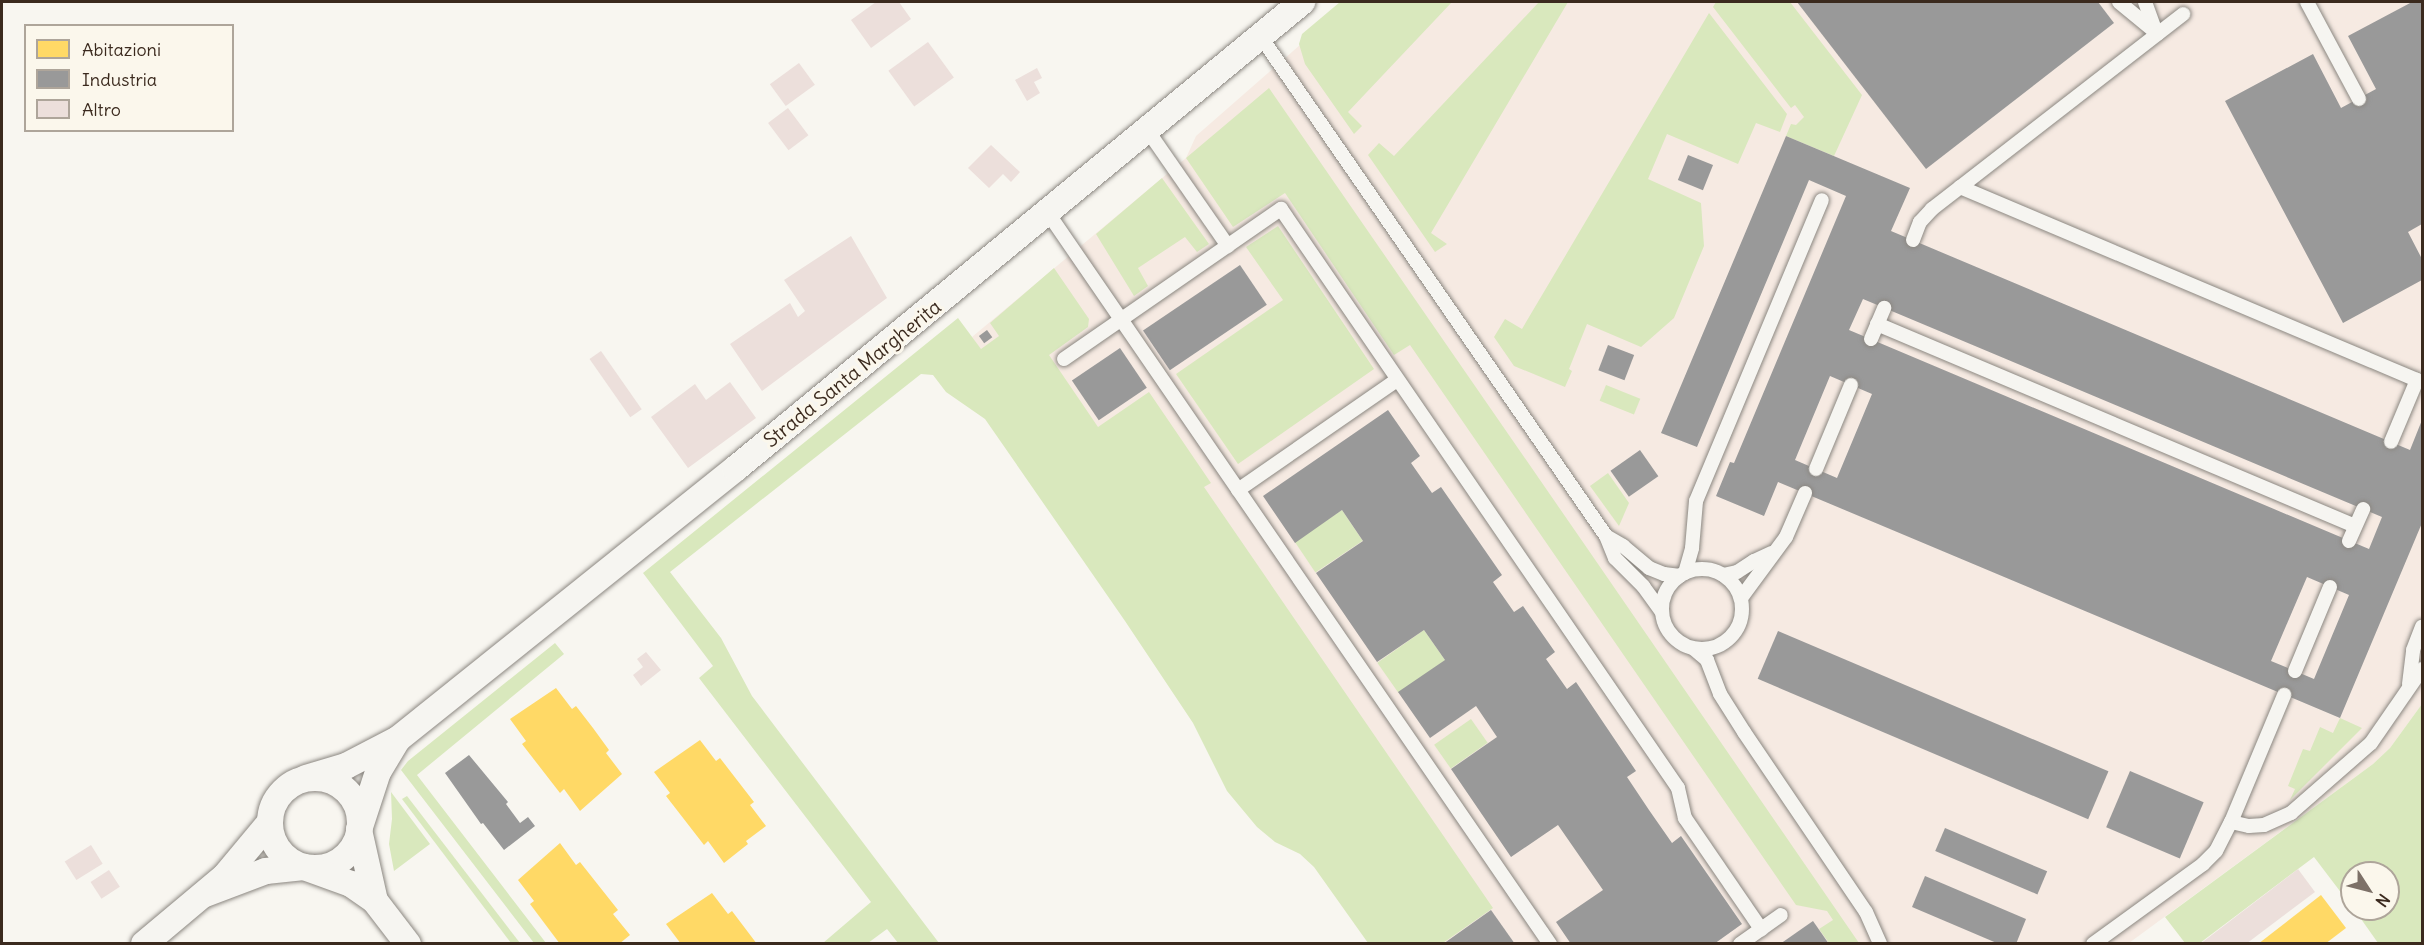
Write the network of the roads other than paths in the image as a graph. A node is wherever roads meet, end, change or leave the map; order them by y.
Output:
1 (1302, 2) edge
2 (2119, 2) edge
3 (2145, 2) edge
4 (2307, 2) edge
5 (2183, 14) dead end
6 (2158, 34) junction
7 (1261, 37) junction
8 (2359, 99) dead end
9 (1148, 130) junction
10 (1960, 187) junction
11 (1822, 200) dead end
12 (1048, 213) junction
13 (1913, 240) dead end
14 (1228, 246) junction
15 (1884, 308) dead end
16 (1121, 320) junction
17 (1877, 324) junction
18 (1871, 339) dead end
19 (1064, 359) dead end
20 (2422, 366) edge
21 (1396, 380) junction
22 (2417, 380) junction
23 (1851, 385) dead end
24 (2391, 441) dead end
25 (1816, 469) dead end
26 (1238, 490) junction
27 (1806, 493) dead end
28 (2363, 509) dead end
29 (2355, 526) junction
30 (1606, 536) junction
31 (2349, 541) dead end
32 (1772, 554) junction
33 (1683, 574) junction
34 (1723, 575) junction
35 (2330, 587) dead end
36 (1741, 598) junction
37 (1662, 612) junction
38 (2422, 627) edge
39 (1694, 649) junction
40 (2422, 669) edge
41 (2295, 671) dead end
42 (2407, 689) junction
43 (2284, 695) dead end
44 (398, 740) junction
45 (306, 778) junction
46 (270, 822) junction
47 (2231, 822) junction
48 (360, 830) junction
49 (304, 867) junction
50 (205, 894) junction
51 (375, 901) junction
52 (1781, 915) dead end
53 (1761, 929) junction
54 (144, 944) edge
55 (408, 944) edge
56 (1550, 944) edge
57 (1740, 944) edge
58 (1880, 944) edge
59 (2093, 944) edge

1 - 7 street, Strada Santa Margherita
2 - 6 lane
3 - 6 lane
4 - 8 lane
5 - 6 lane
6 - 10 lane
7 - 9 street, Strada Santa Margherita
7 - 30 lane
9 - 12 street, Strada Santa Margherita
9 - 14 lane
10 - 13 lane
10 - 22 lane
11 - 33 lane
12 - 16 lane
12 - 44 street, Strada Santa Margherita
14 - 16 lane
14 - 21 lane
15 - 17 lane
16 - 19 lane
16 - 26 lane
17 - 18 lane
17 - 29 lane
20 - 22 lane
21 - 26 lane
21 - 53 lane
22 - 24 lane
23 - 25 lane
26 - 56 lane
27 - 32 lane
28 - 29 lane
29 - 31 lane
30 - 33 lane
30 - 37 lane
32 - 34 lane
32 - 36 lane
33 - 34 lane
33 - 37 lane
34 - 36 lane
35 - 41 lane
36 - 39 lane
37 - 39 lane
38 - 42 lane
39 - 58 lane
40 - 42 lane
42 - 47 lane
43 - 47 lane
44 - 45 street, Strada Santa Margherita
44 - 48 street, Strada Santa Margherita
45 - 46 street, Strada Santa Margherita
45 - 48 street
46 - 49 street
46 - 50 street, Strada Santa Margherita
47 - 59 lane
48 - 49 street, Strada Santa Margherita
48 - 51 street
49 - 50 street, Strada Santa Margherita
49 - 51 street
50 - 54 street, Strada Santa Margherita
51 - 55 street
52 - 53 lane
53 - 57 lane

